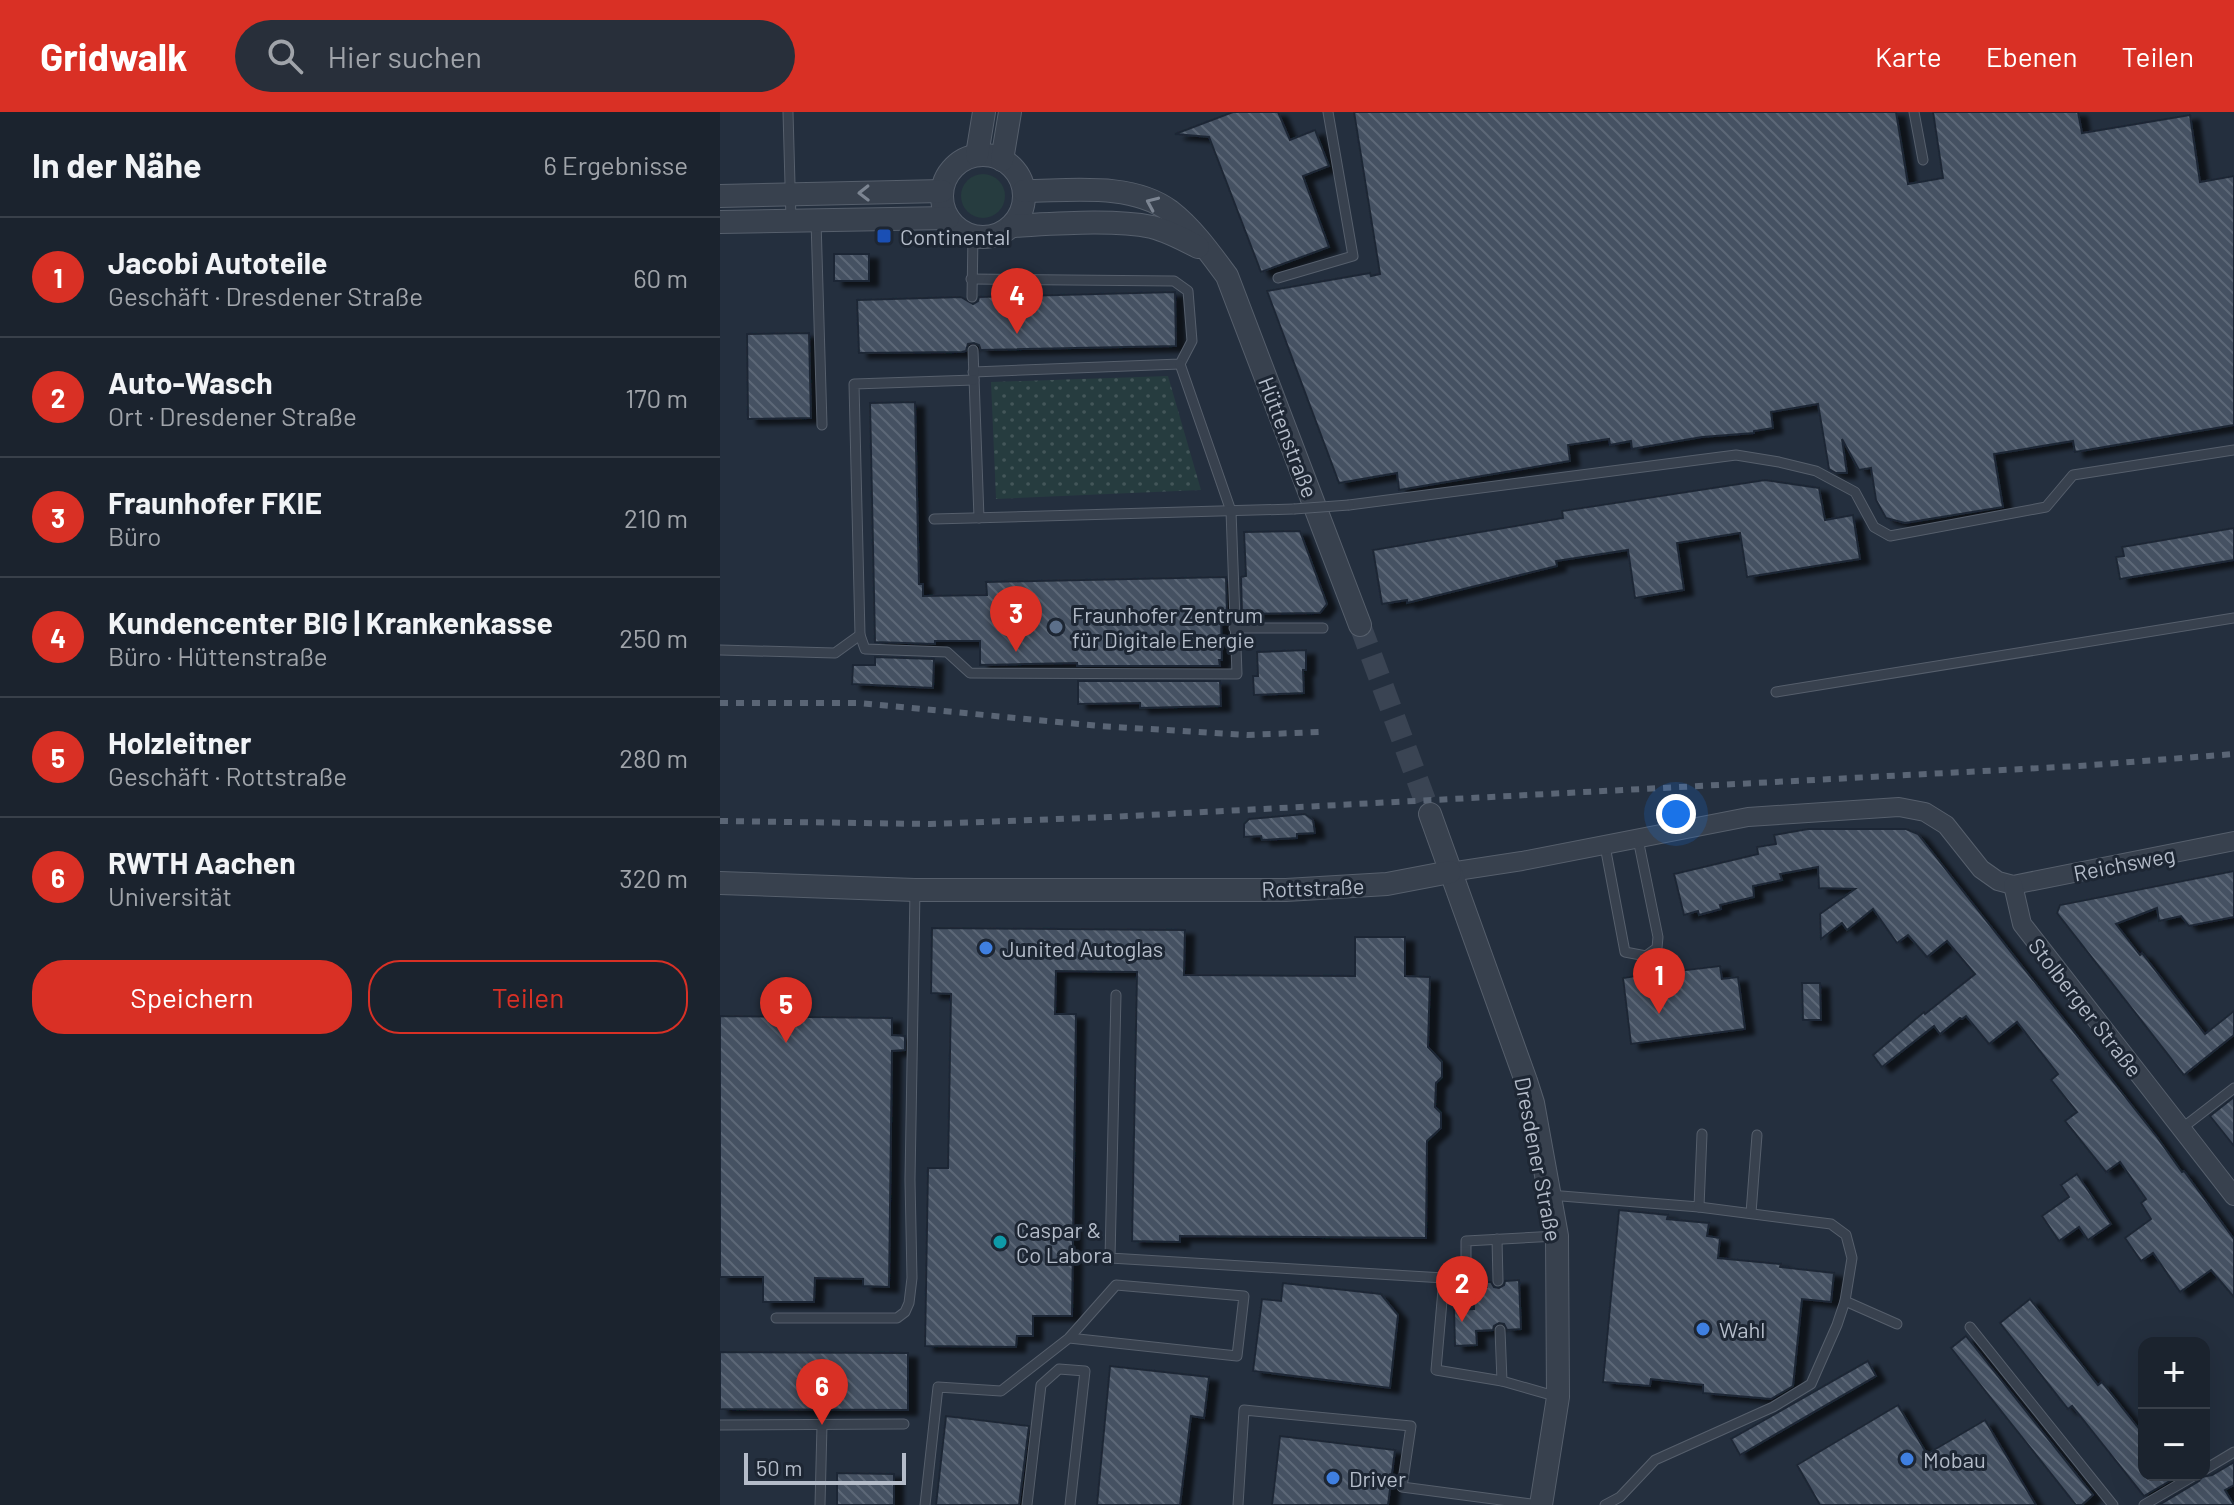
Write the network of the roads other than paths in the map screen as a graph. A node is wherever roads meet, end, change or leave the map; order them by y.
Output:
1 (788, 112) edge
2 (984, 112) edge
3 (1010, 112) edge
4 (1328, 112) edge
5 (1914, 112) edge
6 (977, 155) junction
7 (1002, 160) junction
8 (1923, 160) dead end
9 (942, 191) junction
10 (1024, 191) junction
11 (790, 194) junction
12 (720, 196) edge
13 (948, 218) junction
14 (791, 220) junction
15 (816, 220) junction
16 (720, 222) edge
17 (1012, 226) junction
18 (973, 236) junction
19 (1210, 253) junction
20 (1278, 278) dead end
21 (971, 279) junction
22 (972, 297) dead end
23 (973, 350) dead end
24 (1180, 364) junction
25 (974, 376) junction
26 (822, 425) dead end
27 (2234, 450) edge
28 (1231, 511) junction
29 (979, 518) junction
30 (934, 519) dead end
31 (2234, 618) edge
32 (1360, 625) tunnel mouth
33 (1234, 628) junction
34 (1323, 628) dead end
35 (860, 635) junction
36 (720, 650) edge
37 (1776, 692) dead end
38 (1430, 814) tunnel mouth
39 (1638, 839) junction
40 (2234, 841) edge
41 (1605, 846) junction
42 (1450, 872) junction
43 (720, 883) edge
44 (2013, 885) junction
45 (915, 890) junction
46 (1116, 995) dead end
47 (2234, 1088) edge
48 (2181, 1129) junction
49 (1702, 1134) dead end
50 (1757, 1135) dead end
51 (1549, 1195) junction
52 (2234, 1196) edge
53 (1699, 1207) junction
54 (1751, 1213) junction
55 (1557, 1236) junction
56 (1497, 1239) junction
57 (1444, 1278) junction
58 (1498, 1281) dead end
59 (1845, 1301) junction
60 (776, 1318) dead end
61 (1897, 1324) dead end
62 (1970, 1327) dead end
63 (1500, 1330) dead end
64 (1069, 1338) junction
65 (1502, 1381) junction
66 (1558, 1397) junction
67 (904, 1424) dead end
68 (720, 1425) edge
69 (822, 1425) junction
70 (2234, 1452) edge
71 (2210, 1466) edge
72 (2185, 1481) edge
73 (820, 1505) edge
74 (925, 1505) edge
75 (1027, 1505) edge
76 (1070, 1505) edge
77 (1238, 1505) edge
78 (1540, 1505) edge
79 (1605, 1505) edge
80 (2113, 1505) edge
81 (2144, 1505) edge

1 - 11 lane
2 - 6 street
3 - 7 street
4 - 20 lane
5 - 8 lane
6 - 7 street
6 - 9 street
7 - 10 street
9 -> 11 street
9 - 13 street
10 - 17 street
19 -> 10 street, Hüttenstraße
11 - 12 street
11 - 14 lane
13 - 15 street
13 - 18 street
14 - 15 street
14 - 16 street
15 - 26 lane
17 - 18 street
17 - 19 street
18 - 21 lane
19 - 32 street, Hüttenstraße
21 - 22 lane
21 - 24 lane
23 - 25 lane
24 - 25 lane
24 - 28 lane
25 - 29 lane
25 - 35 lane
27 - 28 lane, bridge
28 - 29 lane
28 - 33 lane
29 - 30 lane
31 - 37 lane
33 - 34 lane
33 - 35 lane
35 - 36 lane
38 - 42 street
39 - 41 street, Rottstraße
39 - 41 lane
39 - 44 street, Rottstraße
40 - 44 street, Reichsweg
41 - 42 street, Rottstraße
42 - 45 street, Rottstraße
42 - 51 street, Dresdener Straße
43 - 45 street, Rottstraße
44 - 48 street, Stolberger Straße
45 - 60 lane
46 - 57 lane
47 - 48 lane
48 - 52 street, Stolberger Straße
49 - 53 lane
50 - 54 lane
51 - 53 lane
51 - 55 street, Dresdener Straße
53 - 54 lane
54 - 59 lane
55 - 56 lane
55 - 66 street, Dresdener Straße
56 - 57 lane
56 - 58 lane
57 - 65 lane
59 - 61 lane
59 - 79 lane
62 - 80 lane
63 - 65 lane
64 - 64 lane
64 - 74 lane
65 - 66 lane
66 - 78 street, Dresdener Straße
67 - 69 lane
68 - 69 lane
69 - 73 lane
70 - 71 lane
72 - 81 lane
75 - 76 lane
77 - 78 lane

